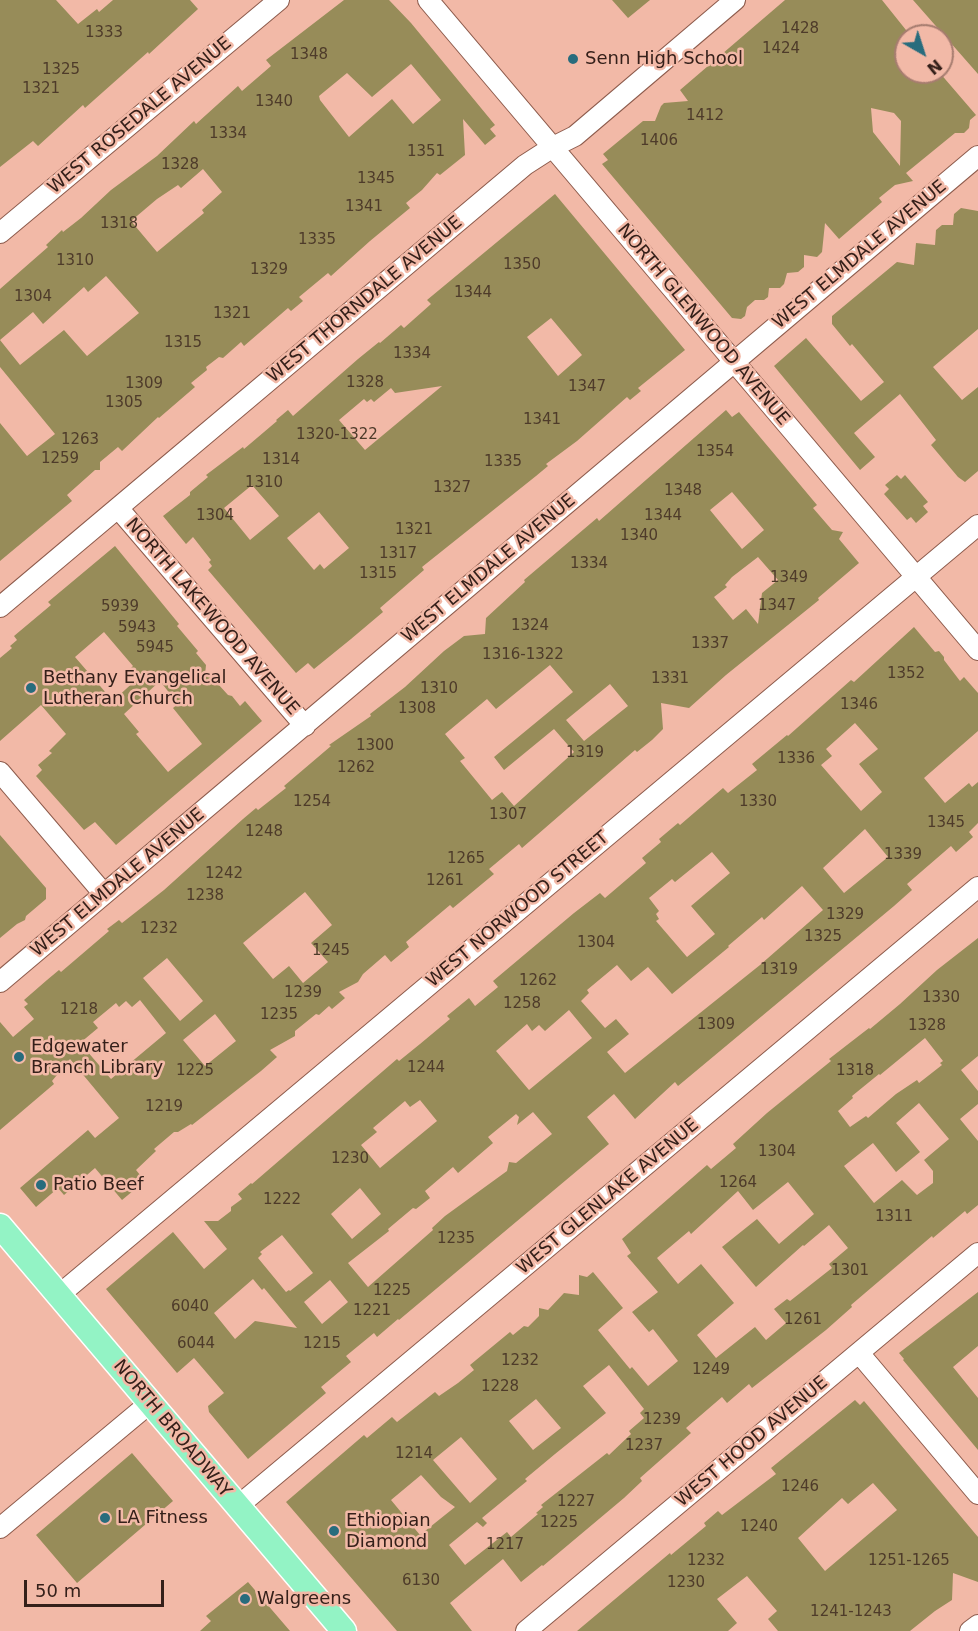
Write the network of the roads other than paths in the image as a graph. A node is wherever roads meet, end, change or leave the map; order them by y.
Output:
1 (279, 0) edge
2 (428, 0) edge
3 (735, 0) edge
4 (553, 147) junction
5 (978, 156) edge
6 (0, 232) edge
7 (734, 362) junction
8 (118, 508) junction
9 (978, 525) edge
10 (916, 577) junction
11 (0, 607) edge
12 (978, 650) edge
13 (305, 726) junction
14 (0, 772) edge
15 (978, 887) edge
16 (104, 894) junction
17 (0, 982) edge
18 (0, 1226) edge
19 (978, 1253) edge
20 (58, 1295) junction
21 (859, 1353) junction
22 (150, 1403) junction
23 (978, 1494) edge
24 (238, 1506) junction
25 (0, 1528) edge
26 (978, 1625) edge
27 (344, 1631) edge
28 (526, 1631) edge
29 (970, 1631) edge

1 - 6 street, WEST ROSEDALE AVENUE
2 - 4 street, NORTH GLENWOOD AVENUE
3 - 4 street, WEST THORNDALE AVENUE
4 - 7 street, NORTH GLENWOOD AVENUE
4 - 8 street, WEST THORNDALE AVENUE
5 - 7 street, WEST ELMDALE AVENUE
7 - 10 street, NORTH GLENWOOD AVENUE
7 - 13 street, WEST ELMDALE AVENUE
8 - 11 street, WEST THORNDALE AVENUE
8 - 13 street, NORTH LAKEWOOD AVENUE
9 - 10 street, WEST NORWOOD STREET
10 - 12 street, NORTH GLENWOOD AVENUE
10 - 20 street, WEST NORWOOD STREET
13 - 16 street, WEST ELMDALE AVENUE
14 - 16 street
15 - 24 street, WEST GLENLAKE AVENUE
16 - 17 street, WEST ELMDALE AVENUE
18 - 20 main road, NORTH BROADWAY
19 - 21 street, WEST HOOD AVENUE
20 - 22 main road, NORTH BROADWAY
21 - 23 street
21 - 28 street, WEST HOOD AVENUE
22 - 24 main road, NORTH BROADWAY
22 - 25 street
24 - 27 main road, NORTH BROADWAY
26 - 29 street

